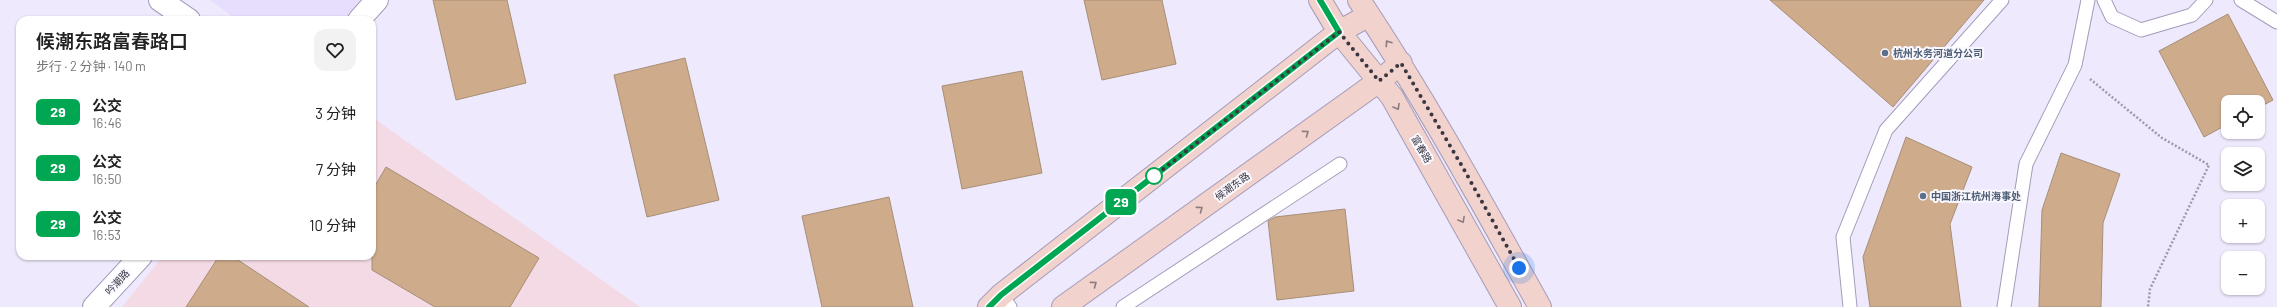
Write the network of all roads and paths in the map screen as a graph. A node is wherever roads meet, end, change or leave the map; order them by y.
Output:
1 (160, 0) edge
2 (377, 0) edge
3 (1320, 0) edge
4 (2002, 0) edge
5 (2088, 0) edge
6 (2104, 0) edge
7 (2206, 0) edge
8 (2241, 0) edge
9 (1364, 8) edge
10 (183, 16) edge
11 (363, 16) edge
12 (2277, 22) edge
13 (1339, 32) junction
14 (1401, 63) junction
15 (2075, 65) junction
16 (1379, 81) junction
17 (1340, 164) dead end
18 (137, 260) edge
19 (1000, 303) edge
20 (94, 307) edge
21 (1063, 307) edge
22 (1123, 307) edge
23 (1510, 307) edge
24 (1540, 307) edge
25 (1850, 307) edge
26 (2004, 307) edge
27 (2148, 307) edge

1 - 10 street
2 - 11 street
3 - 13 street, 富春路
4 - 25 lane
5 - 15 lane
6 - 7 lane
8 - 12 lane
9 - 13 street
14 -> 9 street
13 - 16 street, 富春路
13 - 19 street
14 - 16 street, 候潮东路
14 - 24 street
15 - 26 lane
15 - 27 path
21 -> 16 street, 候潮东路
16 -> 23 street, 富春路
17 - 22 lane
18 - 20 street, 吟潮路

